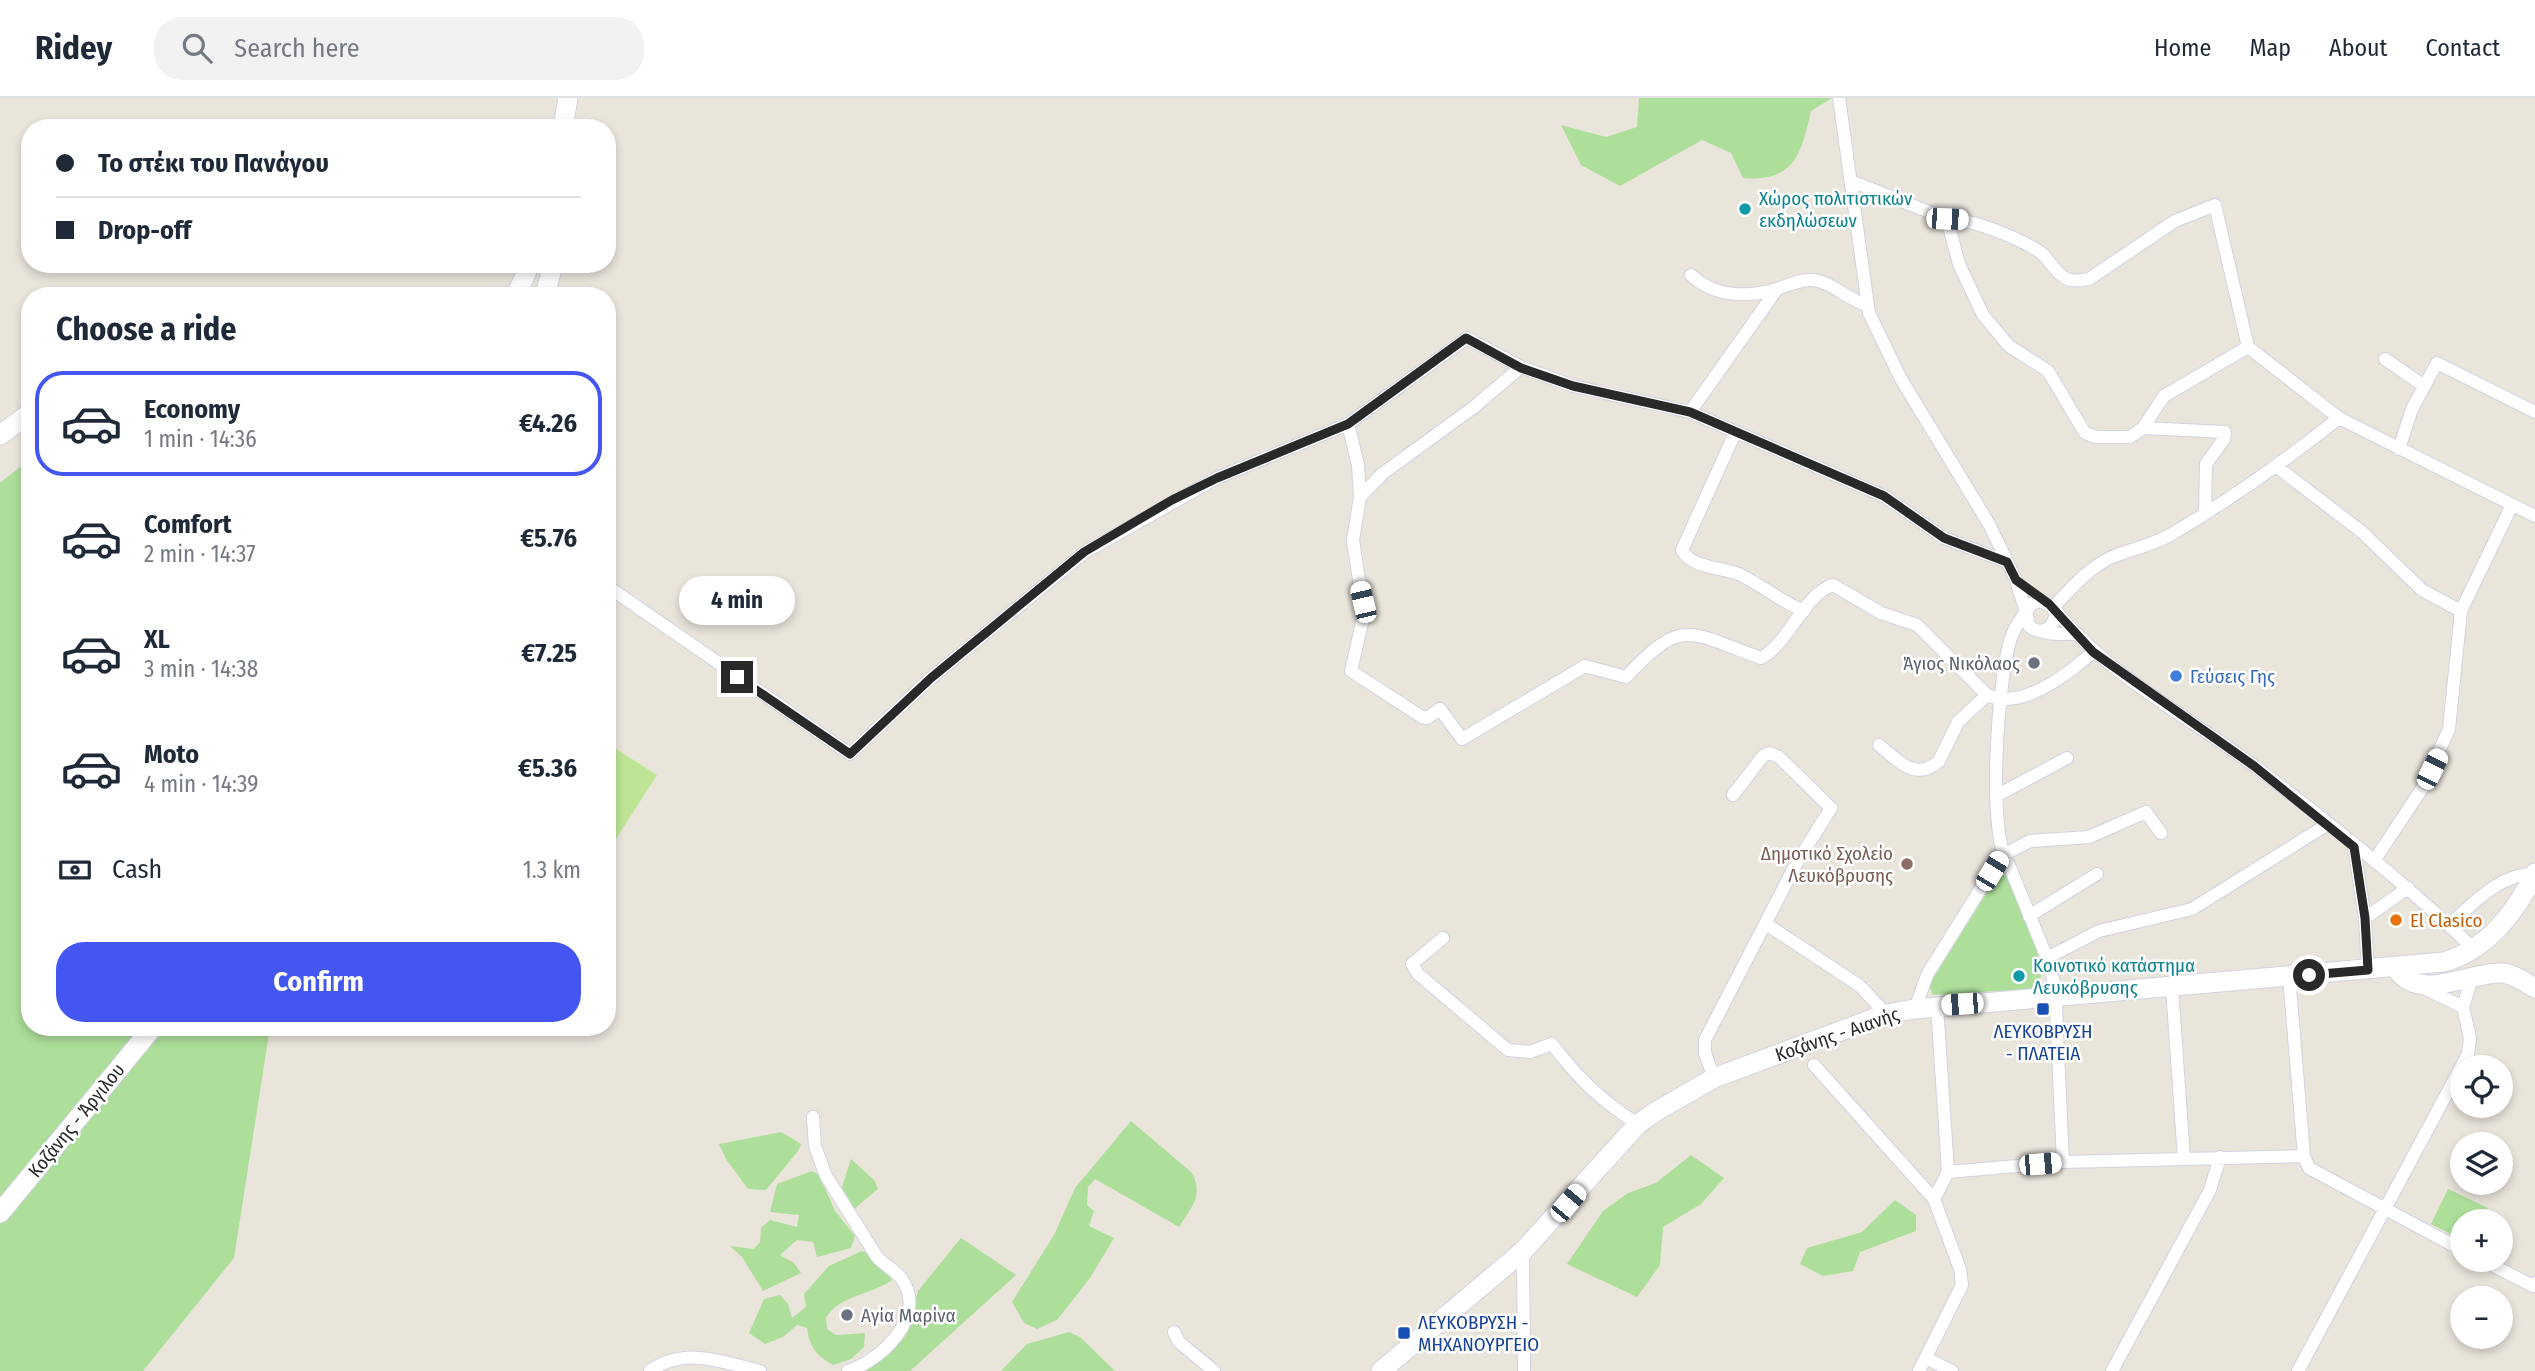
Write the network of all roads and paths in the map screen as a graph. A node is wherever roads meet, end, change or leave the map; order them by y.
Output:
1 (1839, 98) edge
2 (1852, 181) junction
3 (1947, 219) junction
4 (1690, 275) dead end
5 (1777, 289) junction
6 (1867, 305) junction
7 (2248, 347) junction
8 (2385, 359) dead end
9 (1521, 368) junction
10 (2424, 386) junction
11 (1690, 412) junction
12 (2535, 412) edge
13 (2339, 418) junction
14 (21, 420) edge
15 (1348, 424) junction
16 (2143, 428) junction
17 (1735, 433) junction
18 (0, 435) edge
19 (2399, 449) junction
20 (2277, 467) junction
21 (1360, 497) junction
22 (2512, 505) junction
23 (2206, 514) junction
24 (2535, 516) edge
25 (2007, 562) junction
26 (2016, 580) junction
27 (616, 592) edge
28 (2049, 604) junction
29 (1804, 611) junction
30 (2461, 611) junction
31 (2026, 612) junction
32 (2018, 626) junction
33 (2039, 631) junction
34 (2074, 634) junction
35 (2093, 652) junction
36 (1987, 695) junction
37 (2000, 701) junction
38 (1880, 746) dead end
39 (2067, 758) dead end
40 (1733, 794) dead end
41 (1996, 796) junction
42 (2328, 824) junction
43 (2161, 832) dead end
44 (2354, 847) junction
45 (2001, 856) junction
46 (2374, 861) junction
47 (2535, 873) edge
48 (2097, 874) dead end
49 (2407, 888) junction
50 (2029, 916) junction
51 (2365, 918) junction
52 (1766, 924) junction
53 (2449, 925) junction
54 (1443, 938) dead end
55 (2474, 949) junction
56 (2047, 958) junction
57 (2396, 968) junction
58 (2368, 970) junction
59 (2289, 976) junction
60 (2472, 978) junction
61 (2420, 986) junction
62 (2172, 987) junction
63 (2535, 988) edge
64 (2056, 998) junction
65 (1937, 1006) junction
66 (2463, 1007) junction
67 (1915, 1009) junction
68 (1886, 1014) junction
69 (146, 1036) edge
70 (1814, 1065) dead end
71 (1713, 1079) junction
72 (813, 1117) dead end
73 (1637, 1124) junction
74 (2304, 1156) junction
75 (2220, 1157) junction
76 (2184, 1159) junction
77 (2063, 1162) junction
78 (1948, 1172) junction
79 (1934, 1199) junction
80 (2386, 1211) junction
81 (0, 1213) edge
82 (2450, 1244) edge
83 (1523, 1251) junction
84 (2506, 1272) edge
85 (2535, 1283) edge
86 (1174, 1332) dead end
87 (1926, 1358) junction
88 (650, 1371) edge
89 (760, 1371) edge
90 (848, 1371) edge
91 (1214, 1371) edge
92 (1381, 1371) edge
93 (1524, 1371) edge
94 (1919, 1371) edge
95 (1952, 1371) edge
96 (2112, 1371) edge
97 (2298, 1371) edge

1 - 2 street
2 - 3 street
2 - 6 street
3 - 7 street
3 - 16 street
4 - 5 street
5 - 6 street
5 - 11 street
6 - 25 street
7 - 13 street
7 - 16 street
8 - 10 street
9 - 11 street
9 - 15 street
9 - 21 street
10 - 12 street
10 - 19 street
11 - 17 street
13 - 19 street
13 - 20 street
14 - 18 main road
15 - 21 street
15 - 27 street
16 - 23 street
17 - 25 street
17 - 29 street
19 - 22 street
20 - 23 street
20 - 30 street
21 - 29 street
22 - 24 street
22 - 30 street
23 - 28 street
25 - 26 street
26 - 28 street
26 - 31 street
28 - 31 street
28 - 33 street
28 - 34 street
29 - 36 street
30 - 46 street
31 - 32 street
31 - 33 street
32 - 33 street
32 - 37 street
33 - 34 street
34 - 35 street
35 - 37 street
35 - 42 street
36 - 37 street
36 - 38 street
37 - 41 street
39 - 41 street
40 - 52 street
41 - 45 street
42 - 44 street
42 - 56 street
43 - 45 street
44 - 46 street
44 - 51 street
45 - 50 street
45 - 67 street
46 - 49 street
47 - 53 street
47 - 55 main road, Κοζάνης - Αιανής
48 - 50 street
49 - 51 street
49 - 53 street
50 - 56 street
51 - 58 street
52 - 68 street
52 - 71 street
53 - 55 street
54 - 73 street
55 - 57 main road, Κοζάνης - Αιανής
56 - 64 street
57 - 58 main road, Κοζάνης - Αιανής
57 - 61 main road
58 - 59 main road, Κοζάνης - Αιανής
59 - 62 main road, Κοζάνης - Αιανής
59 - 74 street
60 - 61 main road
60 - 63 main road
60 - 66 street
61 - 66 street
62 - 64 main road, Κοζάνης - Αιανής
62 - 76 street
64 - 65 main road, Κοζάνης - Αιανής
64 - 77 street
65 - 67 main road, Κοζάνης - Αιανής
65 - 78 street
66 - 80 street
67 - 68 main road, Κοζάνης - Αιανής
68 - 71 main road, Κοζάνης - Αιανής
69 - 81 main road, Κοζάνης - Άργιλου
70 - 79 street
71 - 73 main road, Κοζάνης - Αιανής
72 - 90 street
73 - 83 main road, Κοζάνης - Αιανής
74 - 75 street
74 - 80 street
75 - 76 street
75 - 96 street
76 - 77 street
77 - 78 street
78 - 79 street
79 - 87 street
80 - 82 street
80 - 97 street
83 - 92 main road, Κοζάνης - Αιανής
83 - 93 street
84 - 85 street
86 - 91 street
87 - 94 street
87 - 95 street
88 - 89 street

